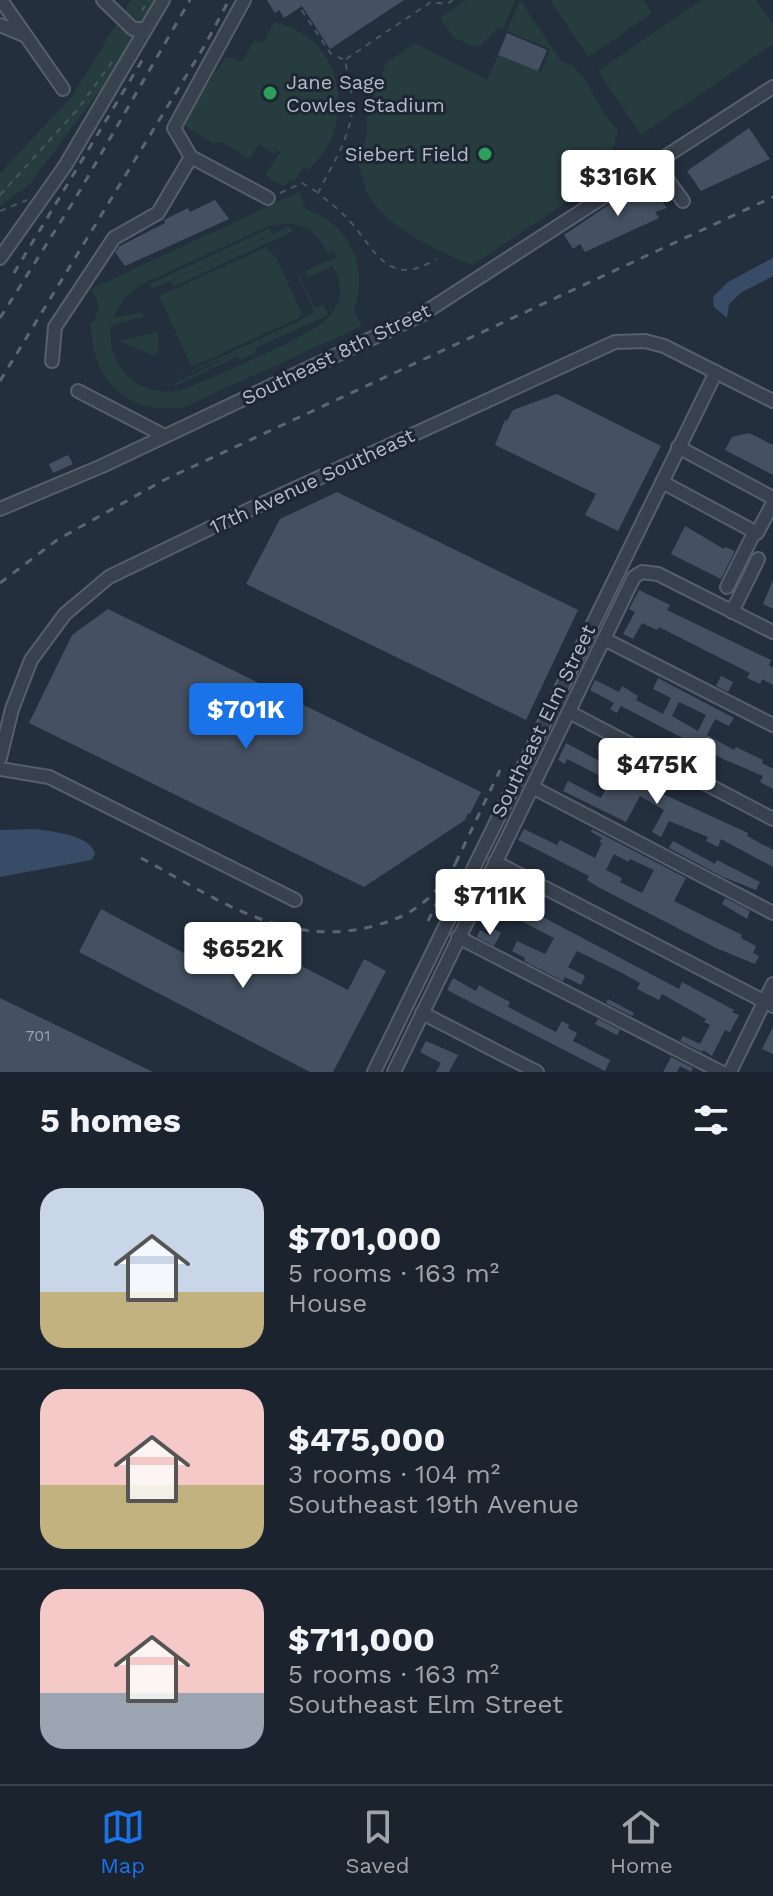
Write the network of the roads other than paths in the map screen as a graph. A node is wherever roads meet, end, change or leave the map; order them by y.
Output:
1 (1, 0) edge
2 (9, 0) edge
3 (103, 0) edge
4 (163, 0) edge
5 (244, 0) edge
6 (0, 14) edge
7 (6, 27) edge
8 (145, 29) junction
9 (24, 35) junction
10 (773, 87) edge
11 (63, 89) dead end
12 (191, 157) junction
13 (656, 164) junction
14 (268, 198) road end
15 (683, 201) dead end
16 (0, 258) edge
17 (52, 361) dead end
18 (716, 372) junction
19 (78, 391) dead end
20 (773, 401) edge
21 (165, 436) junction
22 (678, 447) junction
23 (662, 482) junction
24 (773, 500) edge
25 (0, 509) edge
26 (755, 531) junction
27 (758, 559) dead end
28 (727, 587) dead end
29 (732, 612) junction
30 (773, 632) edge
31 (604, 639) junction
32 (569, 712) junction
33 (773, 725) edge
34 (0, 758) edge
35 (0, 769) edge
36 (532, 787) junction
37 (773, 819) edge
38 (495, 862) junction
39 (295, 900) dead end
40 (773, 913) edge
41 (458, 937) junction
42 (773, 984) edge
43 (769, 1003) edge
44 (422, 1013) junction
45 (374, 1072) edge
46 (394, 1072) edge
47 (537, 1072) edge
48 (721, 1072) edge
49 (730, 1072) edge

1 - 9 street
2 - 9 street
3 - 8 street
4 - 8 street
5 - 12 street
6 - 7 street
7 - 9 street
8 - 16 street
9 - 11 street
10 - 13 street, Southeast 8th Street
12 - 14 street
12 - 17 street
13 - 15 street
13 - 21 street, Southeast 8th Street
18 - 20 street, 17th Avenue Southeast
18 - 22 street, Southeast Elm Street
18 - 34 street, 17th Avenue Southeast
19 - 21 street
21 - 25 street, Southeast 8th Street
22 - 23 street, Southeast Elm Street
22 - 24 street
23 - 26 street
23 - 45 street, Southeast Elm Street
24 - 26 street
26 - 28 street
27 - 29 street
29 - 30 street
29 - 31 street, Southeast Elm Street
31 - 32 street, Southeast Elm Street
31 - 33 street
32 - 36 street, Southeast Elm Street
32 - 37 street
35 - 39 street
36 - 38 street, Southeast Elm Street
36 - 40 street
38 - 41 street, Southeast Elm Street
38 - 43 street
41 - 44 street, Southeast Elm Street
41 - 48 street
42 - 43 street
43 - 49 street
44 - 46 street, Southeast Elm Street
44 - 47 street

